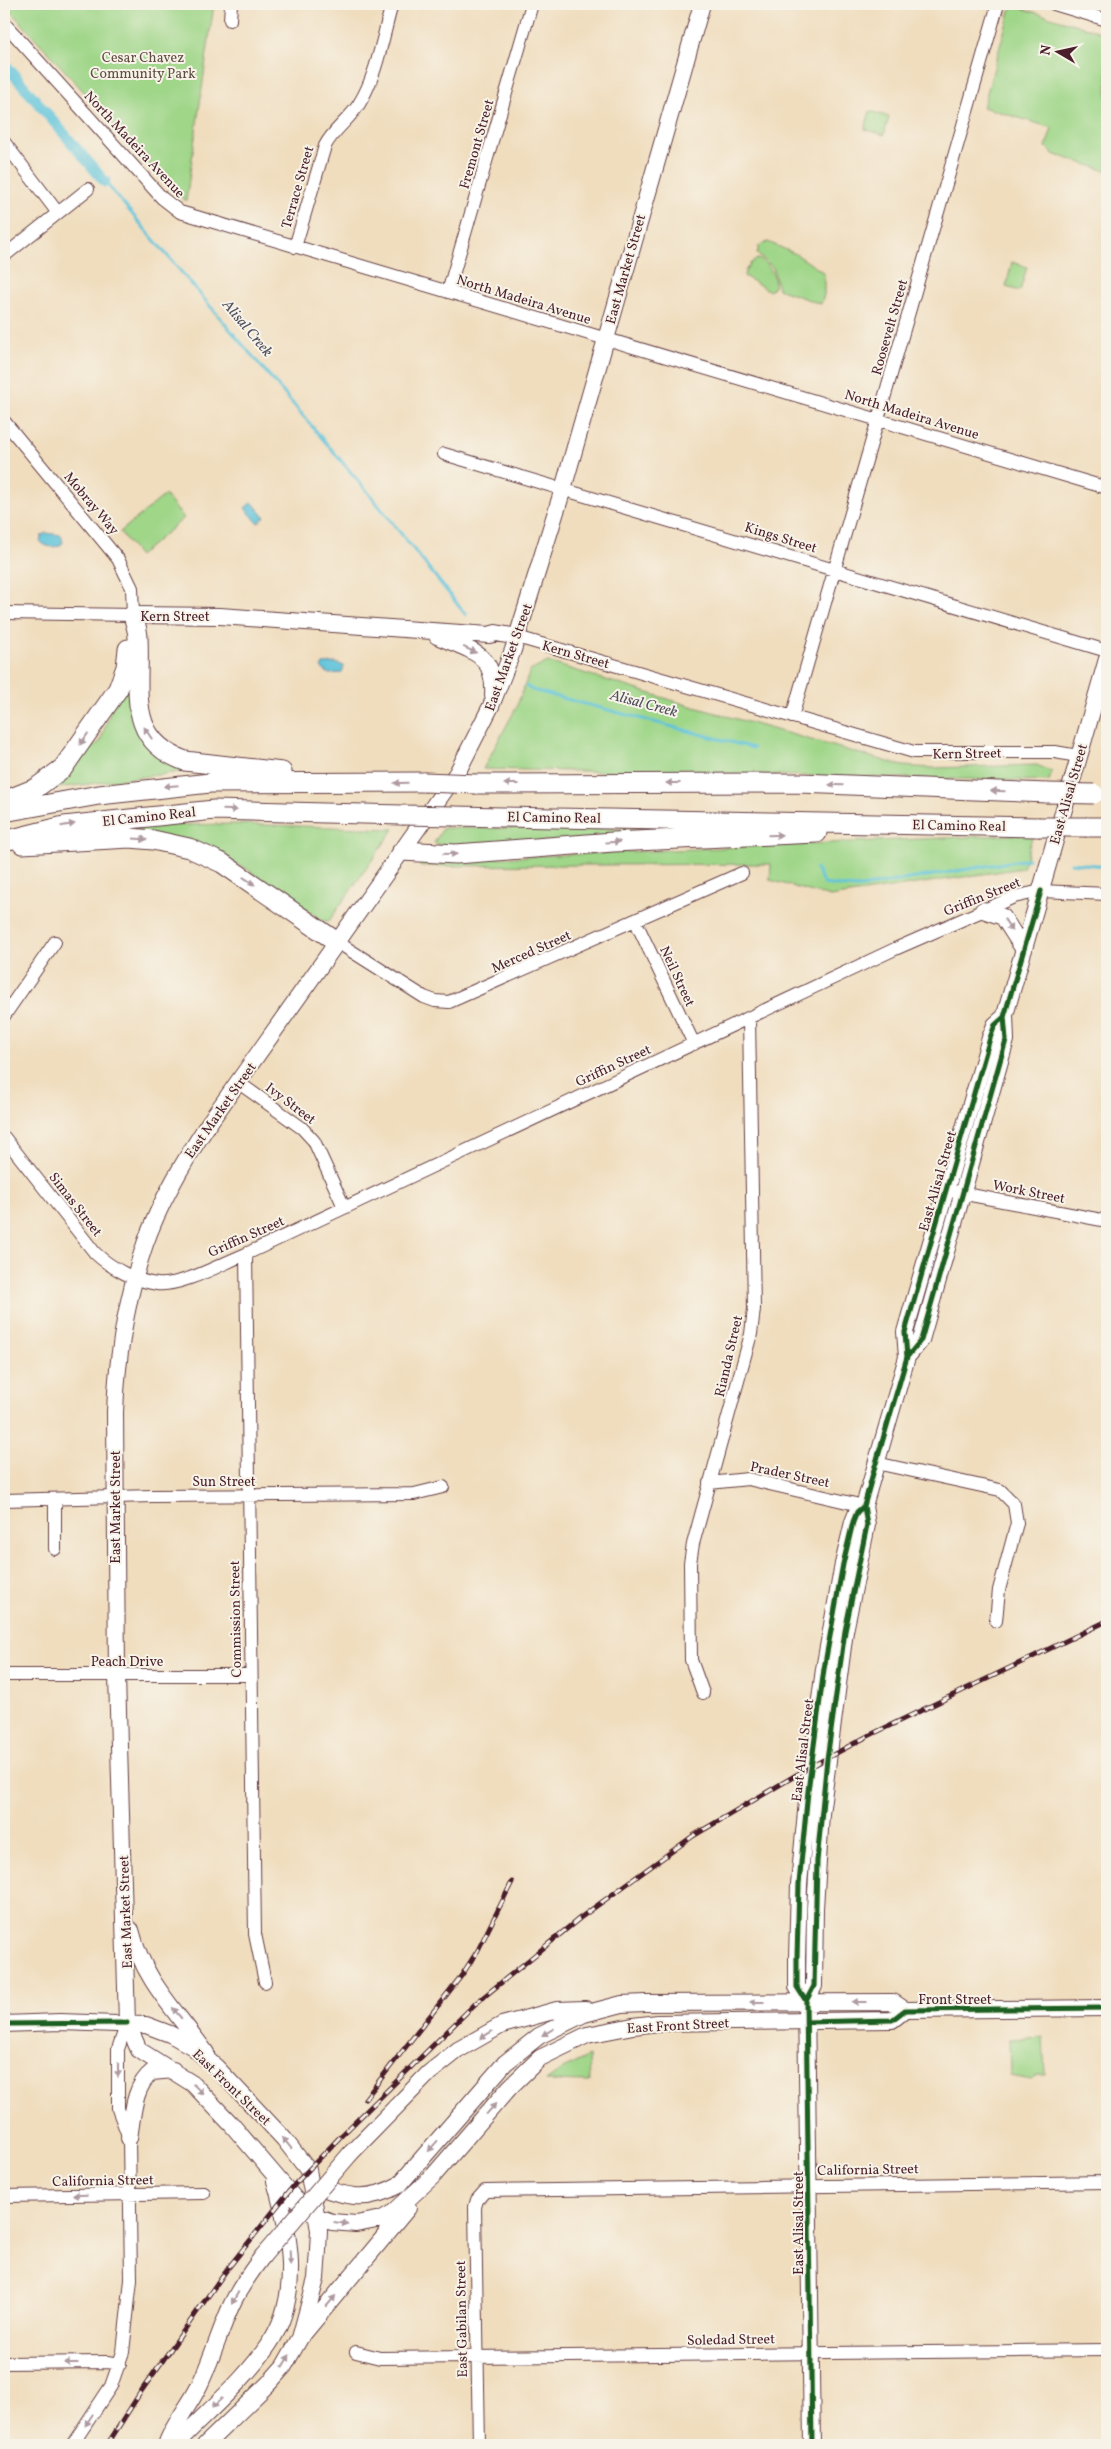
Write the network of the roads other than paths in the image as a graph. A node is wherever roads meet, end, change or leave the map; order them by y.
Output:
1 (232, 4) edge
2 (392, 4) edge
3 (532, 4) edge
4 (702, 4) edge
5 (998, 4) edge
6 (1054, 4) edge
7 (230, 20) dead end
8 (1107, 20) edge
9 (4, 23) edge
10 (4, 142) edge
11 (88, 189) dead end
12 (58, 213) junction
13 (295, 247) junction
14 (4, 256) edge
15 (448, 292) junction
16 (605, 339) junction
17 (878, 419) junction
18 (4, 421) edge
19 (444, 454) dead end
20 (1107, 488) edge
21 (562, 489) junction
22 (835, 569) junction
23 (4, 613) edge
24 (133, 615) junction
25 (426, 630) junction
26 (517, 637) junction
27 (1107, 651) edge
28 (1107, 659) edge
29 (492, 706) junction
30 (792, 717) junction
31 (1078, 756) junction
32 (378, 783) junction
33 (1101, 794) edge
34 (4, 801) edge
35 (4, 812) edge
36 (883, 823) junction
37 (1107, 827) edge
38 (4, 843) edge
39 (402, 851) junction
40 (742, 873) dead end
41 (1041, 890) junction
42 (1107, 894) edge
43 (984, 910) junction
44 (636, 920) junction
45 (55, 942) dead end
46 (337, 942) junction
47 (1024, 950) junction
48 (4, 1016) edge
49 (1004, 1017) junction
50 (749, 1018) junction
51 (694, 1044) junction
52 (239, 1083) junction
53 (4, 1137) edge
54 (946, 1190) junction
55 (963, 1193) junction
56 (344, 1207) junction
57 (1107, 1221) edge
58 (246, 1254) junction
59 (136, 1277) junction
60 (907, 1357) junction
61 (876, 1464) junction
62 (709, 1483) junction
63 (443, 1487) dead end
64 (249, 1497) junction
65 (115, 1498) junction
66 (54, 1499) junction
67 (4, 1500) edge
68 (864, 1506) junction
69 (55, 1549) dead end
70 (996, 1621) dead end
71 (4, 1675) edge
72 (251, 1675) junction
73 (118, 1676) junction
74 (703, 1693) dead end
75 (124, 1901) junction
76 (265, 1982) dead end
77 (806, 2001) junction
78 (1107, 2008) edge
79 (600, 2009) junction
80 (905, 2010) junction
81 (806, 2022) junction
82 (127, 2023) junction
83 (4, 2024) edge
84 (216, 2067) junction
85 (173, 2070) junction
86 (129, 2138) junction
87 (274, 2176) junction
88 (433, 2176) junction
89 (1107, 2182) edge
90 (311, 2184) junction
91 (810, 2185) junction
92 (204, 2193) dead end
93 (129, 2194) junction
94 (481, 2194) joint
95 (4, 2196) edge
96 (316, 2216) junction
97 (300, 2338) junction
98 (1107, 2350) edge
99 (356, 2352) dead end
100 (810, 2353) junction
101 (476, 2358) junction
102 (4, 2363) edge
103 (120, 2364) junction
104 (72, 2445) edge
105 (166, 2445) edge
106 (175, 2445) edge
107 (205, 2445) edge
108 (478, 2445) edge
109 (812, 2445) edge

1 - 7 street
2 - 13 street, Terrace Street
3 - 15 street, Fremont Street
4 - 16 main road, East Market Street
5 - 17 street, Roosevelt Street
6 - 8 street
9 - 13 street, North Madeira Avenue
10 - 12 street
11 - 12 street
12 - 14 street
13 - 15 street, North Madeira Avenue
15 - 16 street, North Madeira Avenue
16 - 17 street, North Madeira Avenue
16 - 21 main road, East Market Street
17 - 20 street, North Madeira Avenue
17 - 22 street, Roosevelt Street
18 - 24 street, Mobray Way
19 - 21 street, Kings Street
21 - 22 street, Kings Street
21 - 26 main road, East Market Street
22 - 27 street, Kings Street
22 - 30 street, Roosevelt Street
23 - 24 street, Kern Street
24 - 25 main road, Kern Street
32 -> 24 highway
24 -> 34 highway
25 - 26 main road, Kern Street
25 -> 29 main road
26 - 29 main road, East Market Street
26 - 30 street, Kern Street
28 - 31 main road, East Alisal Street
29 - 39 main road, East Market Street
30 - 31 street, Kern Street
31 - 41 main road, East Alisal Street
33 -> 32 highway, El Camino Real, bridge
32 -> 35 highway, El Camino Real
36 - 37 highway, El Camino Real, bridge
38 -> 36 highway, El Camino Real, bridge
39 -> 36 highway
38 -> 46 highway
39 - 46 main road, East Market Street
40 - 44 street, Merced Street
41 - 42 street, Griffin Street
41 - 43 street, Griffin Street
41 - 47 main road, East Alisal Street
43 -> 47 main road
43 - 50 street, Griffin Street
44 - 46 street, Merced Street
44 - 51 street, Neil Street
45 - 48 street
46 - 52 main road, East Market Street
47 - 49 main road, East Alisal Street
49 - 54 main road, East Alisal Street
49 - 55 main road, East Alisal Street
50 - 51 street, Griffin Street
50 - 62 street, Rianda Street
51 - 56 street, Griffin Street
52 - 56 street, Ivy Street
52 - 59 main road, East Market Street
53 - 59 street, Simas Street
54 - 55 street, Work Street
54 - 60 main road, East Alisal Street
55 - 57 street, Work Street
55 - 60 main road, East Alisal Street
56 - 58 street, Griffin Street
58 - 59 street, Griffin Street
58 - 64 street, Commission Street
59 - 65 main road, East Market Street
60 - 61 main road, East Alisal Street
61 - 68 main road, East Alisal Street
61 - 70 street
62 - 68 street, Prader Street
62 - 74 street, Rianda Street
63 - 64 street, Sun Street
64 - 65 street, Sun Street
64 - 72 street, Commission Street
65 - 66 street, Sun Street
65 - 73 main road, East Market Street
66 - 67 street, Sun Street
66 - 69 street
68 - 77 main road, East Alisal Street
71 - 73 street, Peach Drive
72 - 73 street, Peach Drive
72 - 76 street, Commission Street
73 - 75 main road, East Market Street
75 - 82 main road, East Market Street
84 -> 75 main road
77 -> 79 main road, East Front Street
80 -> 77 main road, Front Street
77 - 81 main road, East Alisal Street
78 - 80 main road, Front Street
79 -> 90 main road, East Front Street
79 -> 105 main road, bridge
80 - 81 main road, Front Street
88 -> 81 main road, East Front Street
81 - 91 main road, East Alisal Street
82 - 83 main road
82 - 84 main road, East Front Street
82 - 85 main road, East Front Street
82 -> 86 street, East Market Street
90 -> 84 main road, East Front Street
85 - 86 main road
85 -> 87 main road, East Front Street
86 - 93 street, East Market Street
87 - 96 main road, East Front Street
87 -> 106 main road
96 -> 88 main road, East Front Street
97 -> 88 main road
89 - 91 street, California Street
90 - 96 main road
91 - 94 street, California Street
91 - 100 main road, East Alisal Street
92 - 93 street, California Street
93 -> 95 street, California Street
93 - 103 street, East Market Street
94 - 101 street, East Gabilan Street
96 - 97 main road
107 -> 97 main road
98 - 100 street, Soledad Street
99 - 101 street, Soledad Street
100 - 101 street, Soledad Street
100 - 109 main road, East Alisal Street
101 - 108 street, East Gabilan Street
103 -> 102 street
103 -> 104 street, East Market Street

